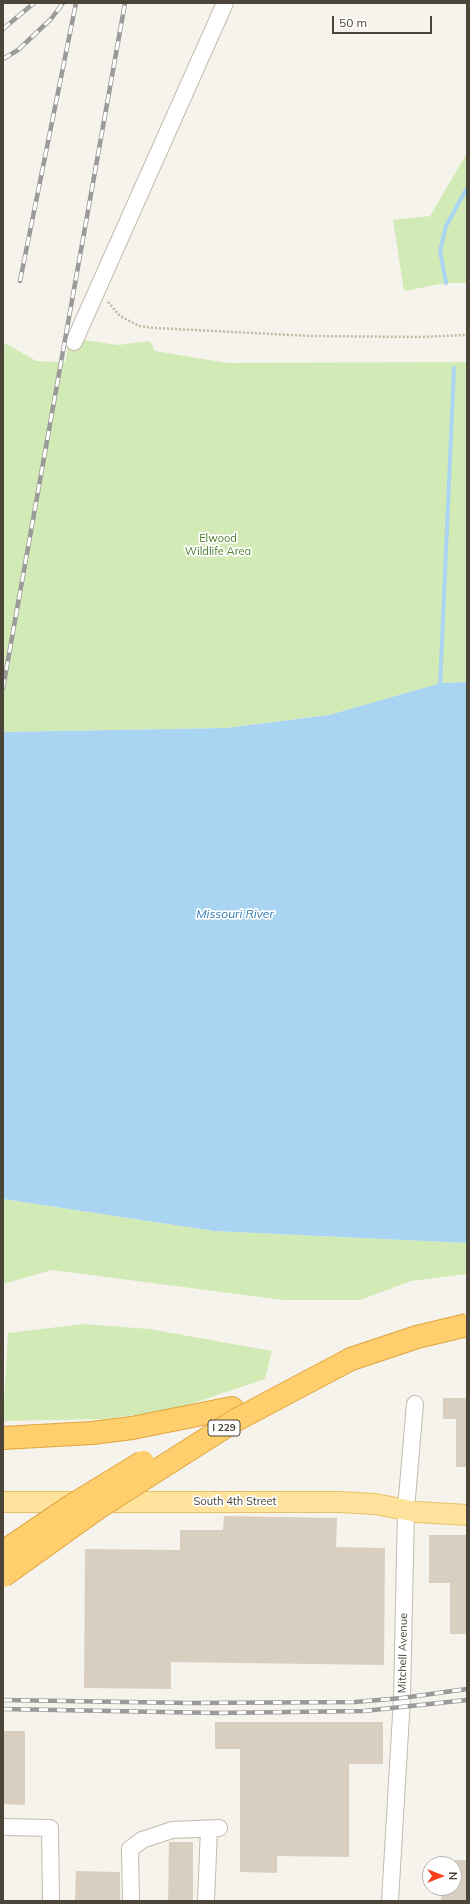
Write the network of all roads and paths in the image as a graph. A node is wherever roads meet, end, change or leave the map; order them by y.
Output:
1 (225, 3) edge
2 (100, 283) junction
3 (467, 335) edge
4 (74, 342) dead end
5 (467, 1326) edge
6 (415, 1404) dead end
7 (232, 1408) junction
8 (3, 1438) edge
9 (3, 1502) edge
10 (406, 1509) junction
11 (467, 1515) edge
12 (43, 1547) junction
13 (3, 1552) edge
14 (3, 1560) edge
15 (3, 1576) edge
16 (3, 1827) edge
17 (52, 1901) edge
18 (131, 1901) edge
19 (206, 1901) edge
20 (390, 1901) edge

1 - 2 street
2 - 3 path
2 - 4 street
5 - 7 highway, I 229, bridge
5 - 12 highway, I 229, bridge
6 - 10 street, Mitchell Avenue
7 - 8 highway
7 - 13 highway, I 229, bridge
9 - 10 main road, South 4th Street
10 - 11 main road, South 4th Street
10 - 20 street, Mitchell Avenue
12 - 14 highway
12 - 15 highway, I 229, bridge
16 - 17 street
18 - 19 street

